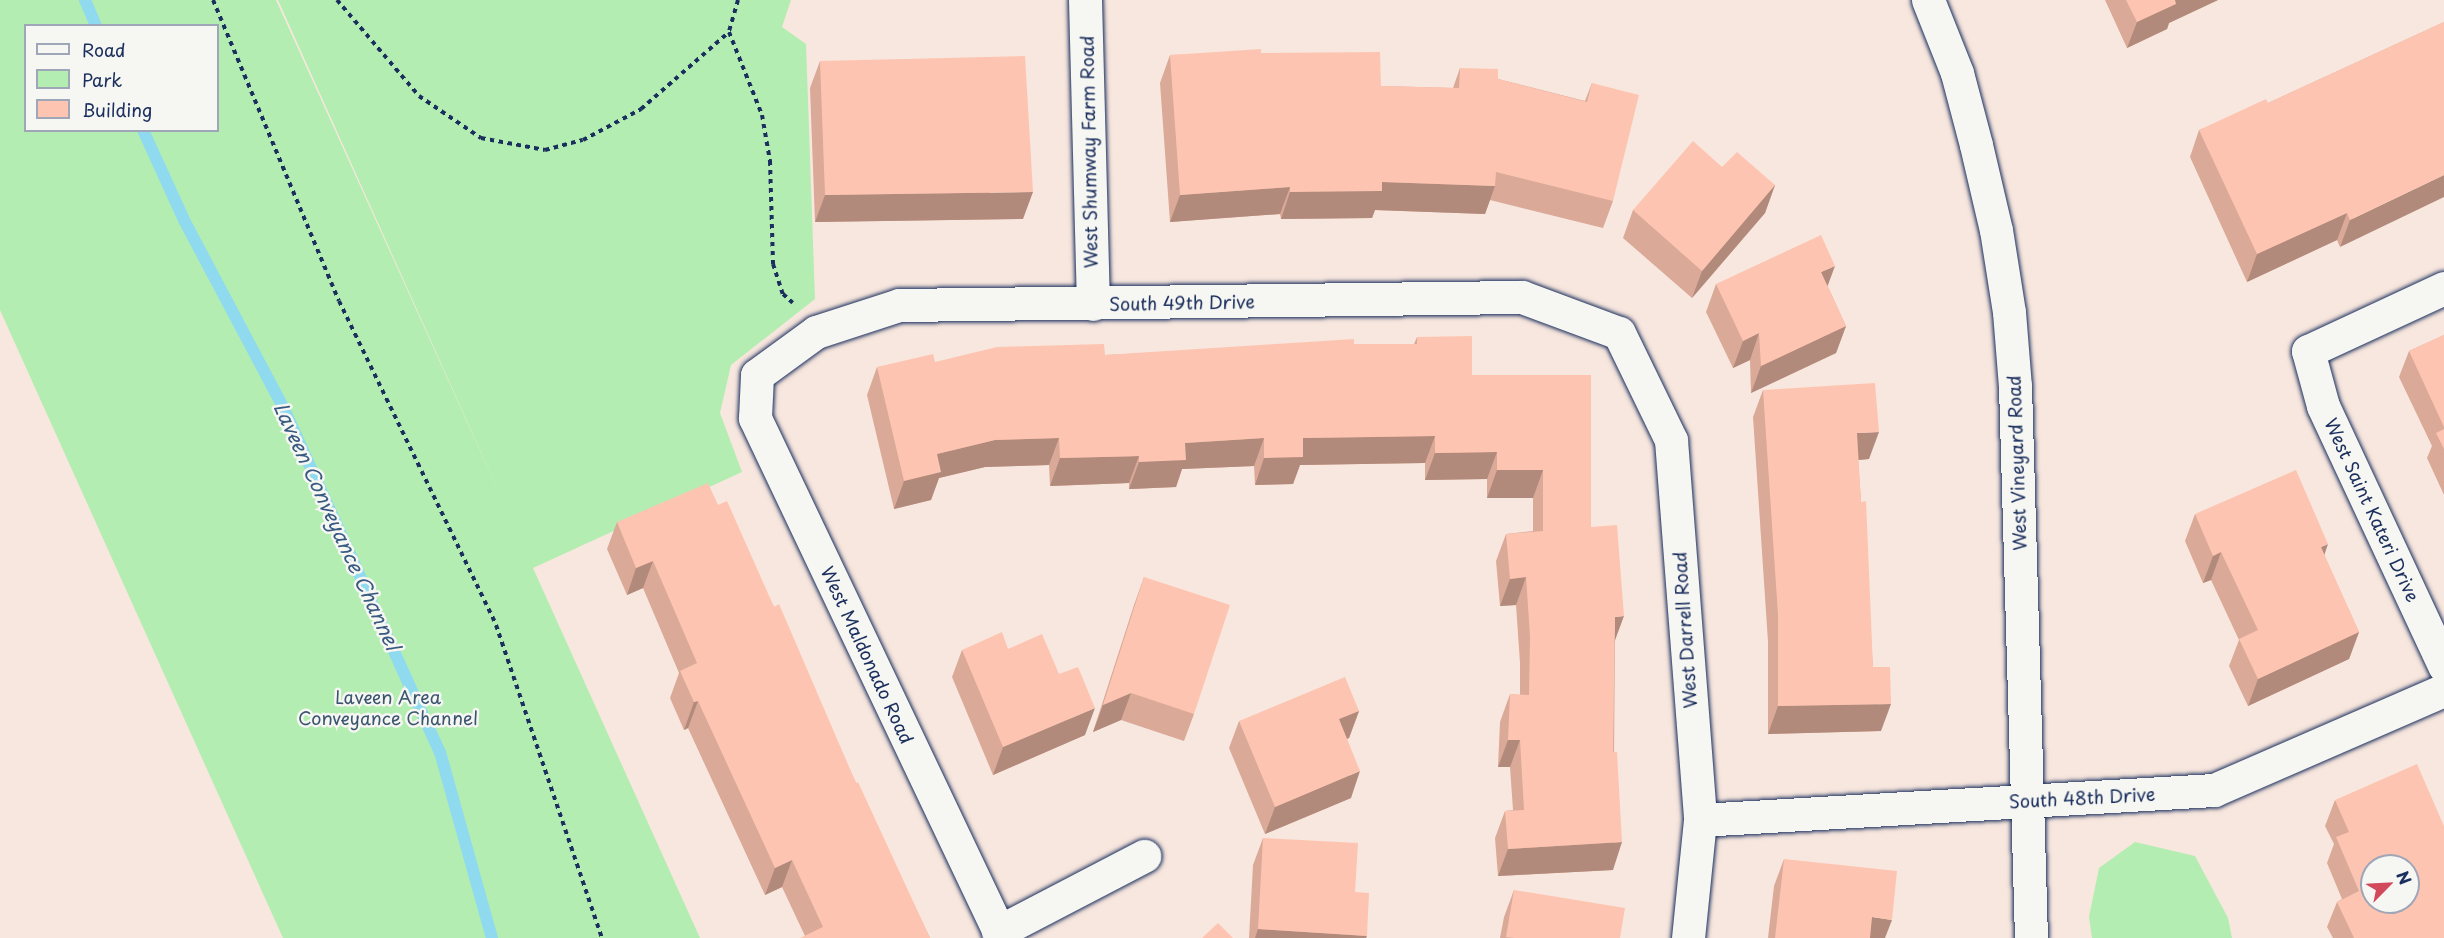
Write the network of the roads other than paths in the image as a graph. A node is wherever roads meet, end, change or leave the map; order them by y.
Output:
1 (1085, 0) edge
2 (1928, 0) edge
3 (2444, 288) edge
4 (1093, 304) junction
5 (1619, 333) joint
6 (757, 375) joint
7 (2444, 666) edge
8 (2444, 690) edge
9 (2028, 801) junction
10 (1700, 820) junction
11 (1144, 856) dead end
12 (1000, 935) edge
13 (1688, 938) edge
14 (2031, 938) edge

1 - 4 street, West Shumway Farm Road
2 - 9 street, West Vineyard Road
3 - 7 street, West Saint Kateri Drive
4 - 5 street, South 49th Drive
4 - 6 street, South 49th Drive
5 - 10 street, West Darrell Road
6 - 12 street, West Maldonado Road
8 - 9 street, South 48th Drive
9 - 10 street, South 48th Drive
9 - 14 street, West Vineyard Road
10 - 13 street, West Darrell Road
11 - 12 street, West Maldonado Road

